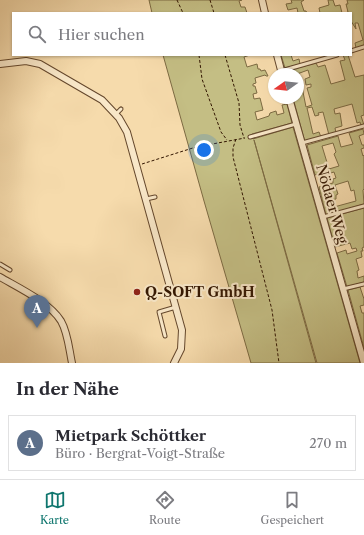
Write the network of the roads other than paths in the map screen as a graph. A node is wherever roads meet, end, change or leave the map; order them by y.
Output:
1 (262, 0) edge
2 (265, 12) edge
3 (364, 47) edge
4 (352, 51) edge
5 (277, 56) edge
6 (334, 56) edge
7 (0, 64) edge
8 (281, 68) edge
9 (295, 68) edge
10 (291, 104) edge
11 (122, 109) dead end
12 (116, 114) junction
13 (296, 124) junction
14 (364, 126) edge
15 (250, 137) road end
16 (302, 144) junction
17 (154, 197) dead end
18 (146, 199) junction
19 (364, 206) edge
20 (323, 217) junction
21 (0, 264) edge
22 (10, 270) dead end
23 (0, 277) edge
24 (364, 284) edge
25 (343, 290) junction
26 (176, 307) junction
27 (165, 336) dead end
28 (176, 362) edge
29 (72, 363) edge
30 (364, 363) edge

1 - 2 street
3 - 4 lane
5 - 8 street
6 - 9 lane
7 - 12 street
10 - 13 street, Nödaer Weg
11 - 12 lane
12 - 18 street
13 - 15 lane
13 - 16 street, Nödaer Weg
14 - 16 lane
16 - 20 street, Nödaer Weg
17 - 18 lane
18 - 26 street
19 - 20 lane
20 - 25 street, Nödaer Weg
21 - 22 lane
23 - 29 street
24 - 25 lane
25 - 30 street, Nödaer Weg
26 - 27 lane
26 - 28 street

